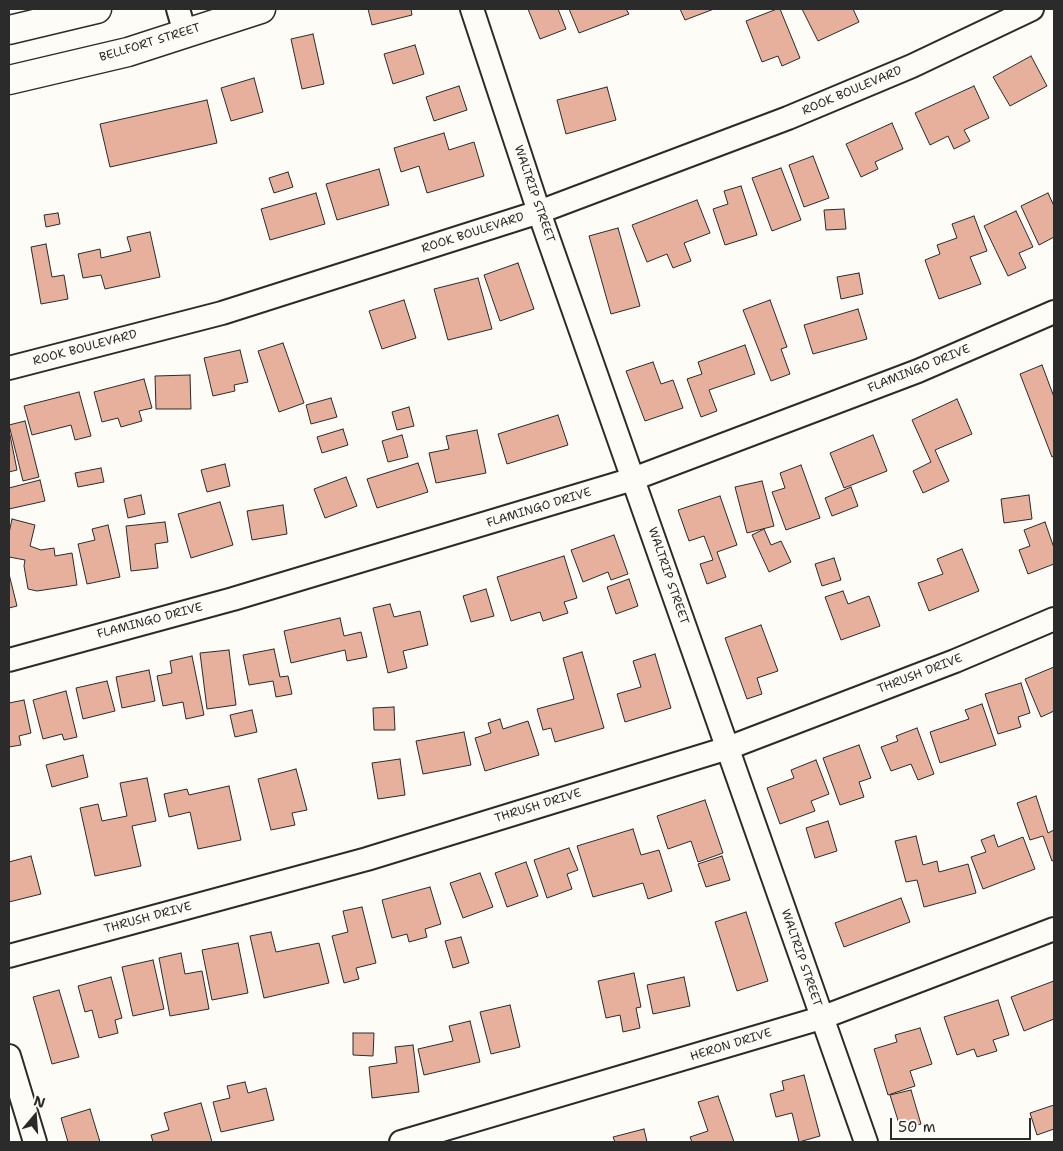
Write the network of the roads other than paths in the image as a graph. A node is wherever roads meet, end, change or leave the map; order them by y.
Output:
1 (97, 9) edge
2 (261, 9) edge
3 (472, 9) edge
4 (1032, 9) edge
5 (181, 21) edge
6 (9, 30) edge
7 (9, 80) edge
8 (539, 212) junction
9 (1054, 312) edge
10 (9, 368) edge
11 (634, 479) junction
12 (1054, 619) edge
13 (9, 660) edge
14 (728, 748) junction
15 (1054, 929) edge
16 (9, 956) edge
17 (821, 1018) junction
18 (9, 1056) edge
19 (36, 1142) edge
20 (401, 1142) edge
21 (866, 1142) edge

1 - 6 main road
2 - 5 main road, BELLFORT STREET
3 - 8 street, WALTRIP STREET
4 - 8 street, ROOK BOULEVARD
5 - 7 main road, BELLFORT STREET
8 - 10 street, ROOK BOULEVARD
8 - 11 street, WALTRIP STREET
9 - 11 street, FLAMINGO DRIVE
11 - 13 street, FLAMINGO DRIVE
11 - 14 street, WALTRIP STREET
12 - 14 street, THRUSH DRIVE
14 - 16 street, THRUSH DRIVE
14 - 17 street, WALTRIP STREET
15 - 17 street, HERON DRIVE
17 - 20 street, HERON DRIVE
17 - 21 street, WALTRIP STREET
18 - 19 street

